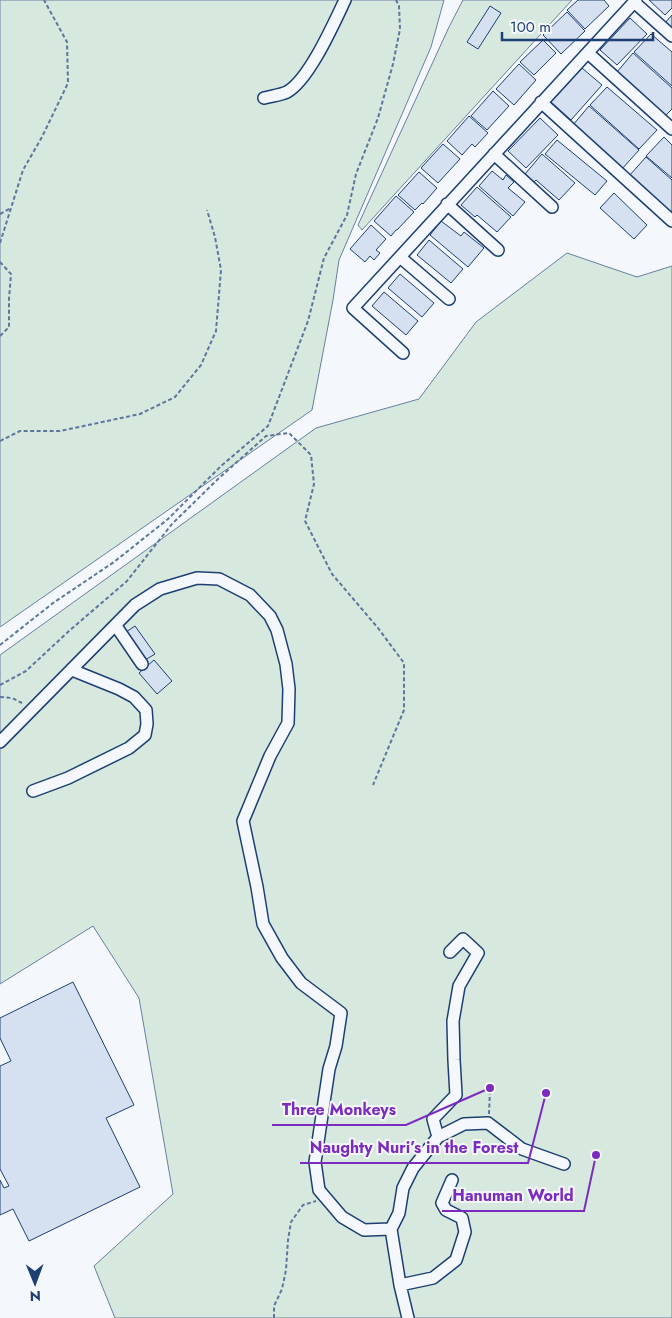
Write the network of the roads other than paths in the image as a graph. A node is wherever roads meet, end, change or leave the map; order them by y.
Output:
1 (345, 0) edge
2 (635, 1) edge
3 (672, 36) edge
4 (588, 52) junction
5 (264, 98) dead end
6 (541, 102) junction
7 (672, 129) edge
8 (494, 154) junction
9 (448, 204) junction
10 (552, 207) dead end
11 (672, 221) edge
12 (498, 250) dead end
13 (400, 256) junction
14 (449, 299) dead end
15 (403, 353) dead end
16 (116, 626) junction
17 (142, 664) dead end
18 (72, 670) junction
19 (0, 742) edge
20 (33, 792) dead end
21 (450, 952) dead end
22 (438, 1137) junction
23 (564, 1164) dead end
24 (452, 1180) dead end
25 (392, 1229) junction
26 (400, 1285) junction
27 (408, 1318) edge

1 - 5 street
2 - 3 street
2 - 4 street
4 - 6 street
4 - 7 street
6 - 8 street
6 - 11 street
8 - 9 street
8 - 10 street
9 - 12 street
9 - 13 street
13 - 14 street
13 - 15 street
16 - 17 street
16 - 18 street
16 - 25 street
18 - 19 street
18 - 20 street
21 - 22 street
22 - 23 street
22 - 25 street
24 - 26 street
25 - 26 street
26 - 27 street

